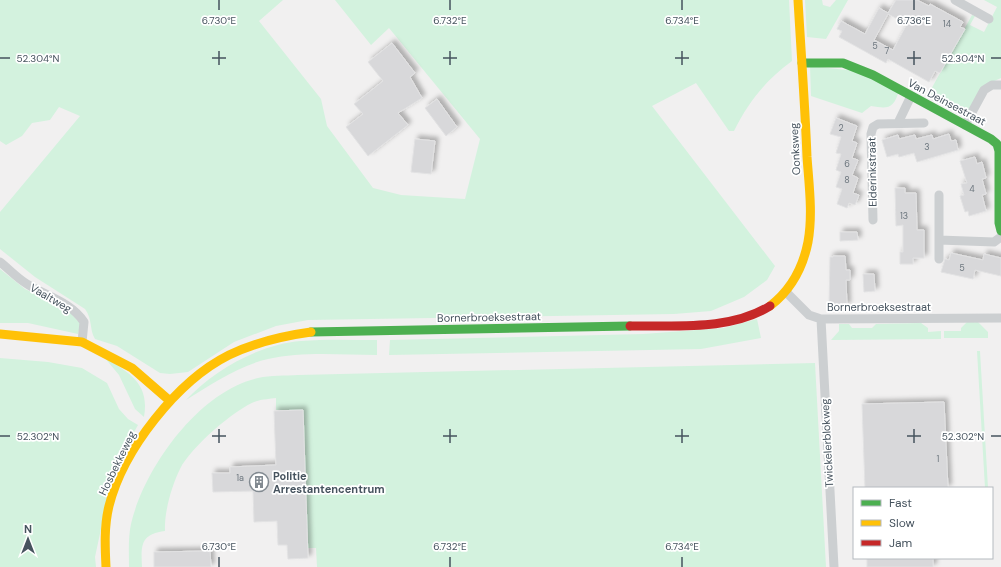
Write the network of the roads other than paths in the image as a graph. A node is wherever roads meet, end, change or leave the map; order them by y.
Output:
1 (798, 0) edge
2 (955, 0) edge
3 (989, 19) dead end
4 (802, 63) junction
5 (1001, 85) edge
6 (911, 96) junction
7 (898, 122) junction
8 (924, 122) dead end
9 (965, 125) junction
10 (939, 196) dead end
11 (873, 220) dead end
12 (1001, 231) edge
13 (1001, 237) edge
14 (939, 240) junction
15 (939, 259) dead end
16 (0, 262) edge
17 (786, 292) junction
18 (1001, 318) edge
19 (821, 319) junction
20 (0, 334) edge
21 (82, 342) junction
22 (170, 401) junction
23 (106, 567) edge
24 (834, 567) edge

1 - 4 main road, Oonksweg
2 - 3 street
4 - 6 main road, Van Deinsestraat
4 - 17 main road, Oonksweg
5 - 9 street
6 - 7 street
6 - 9 main road, Van Deinsestraat
7 - 8 street, Elderinkstraat
7 - 11 street, Elderinkstraat
9 - 12 main road, Van Deinsestraat
10 - 14 street
13 - 14 street
14 - 15 street
16 - 21 street, Vaaltweg
17 - 19 street, Bornerbroeksestraat
17 - 22 main road, Bornerbroeksestraat
18 - 19 street, Bornerbroeksestraat
19 - 24 street, Twickelerblokweg
20 - 21 main road
21 - 22 main road
22 - 23 main road, Hosbekkeweg

